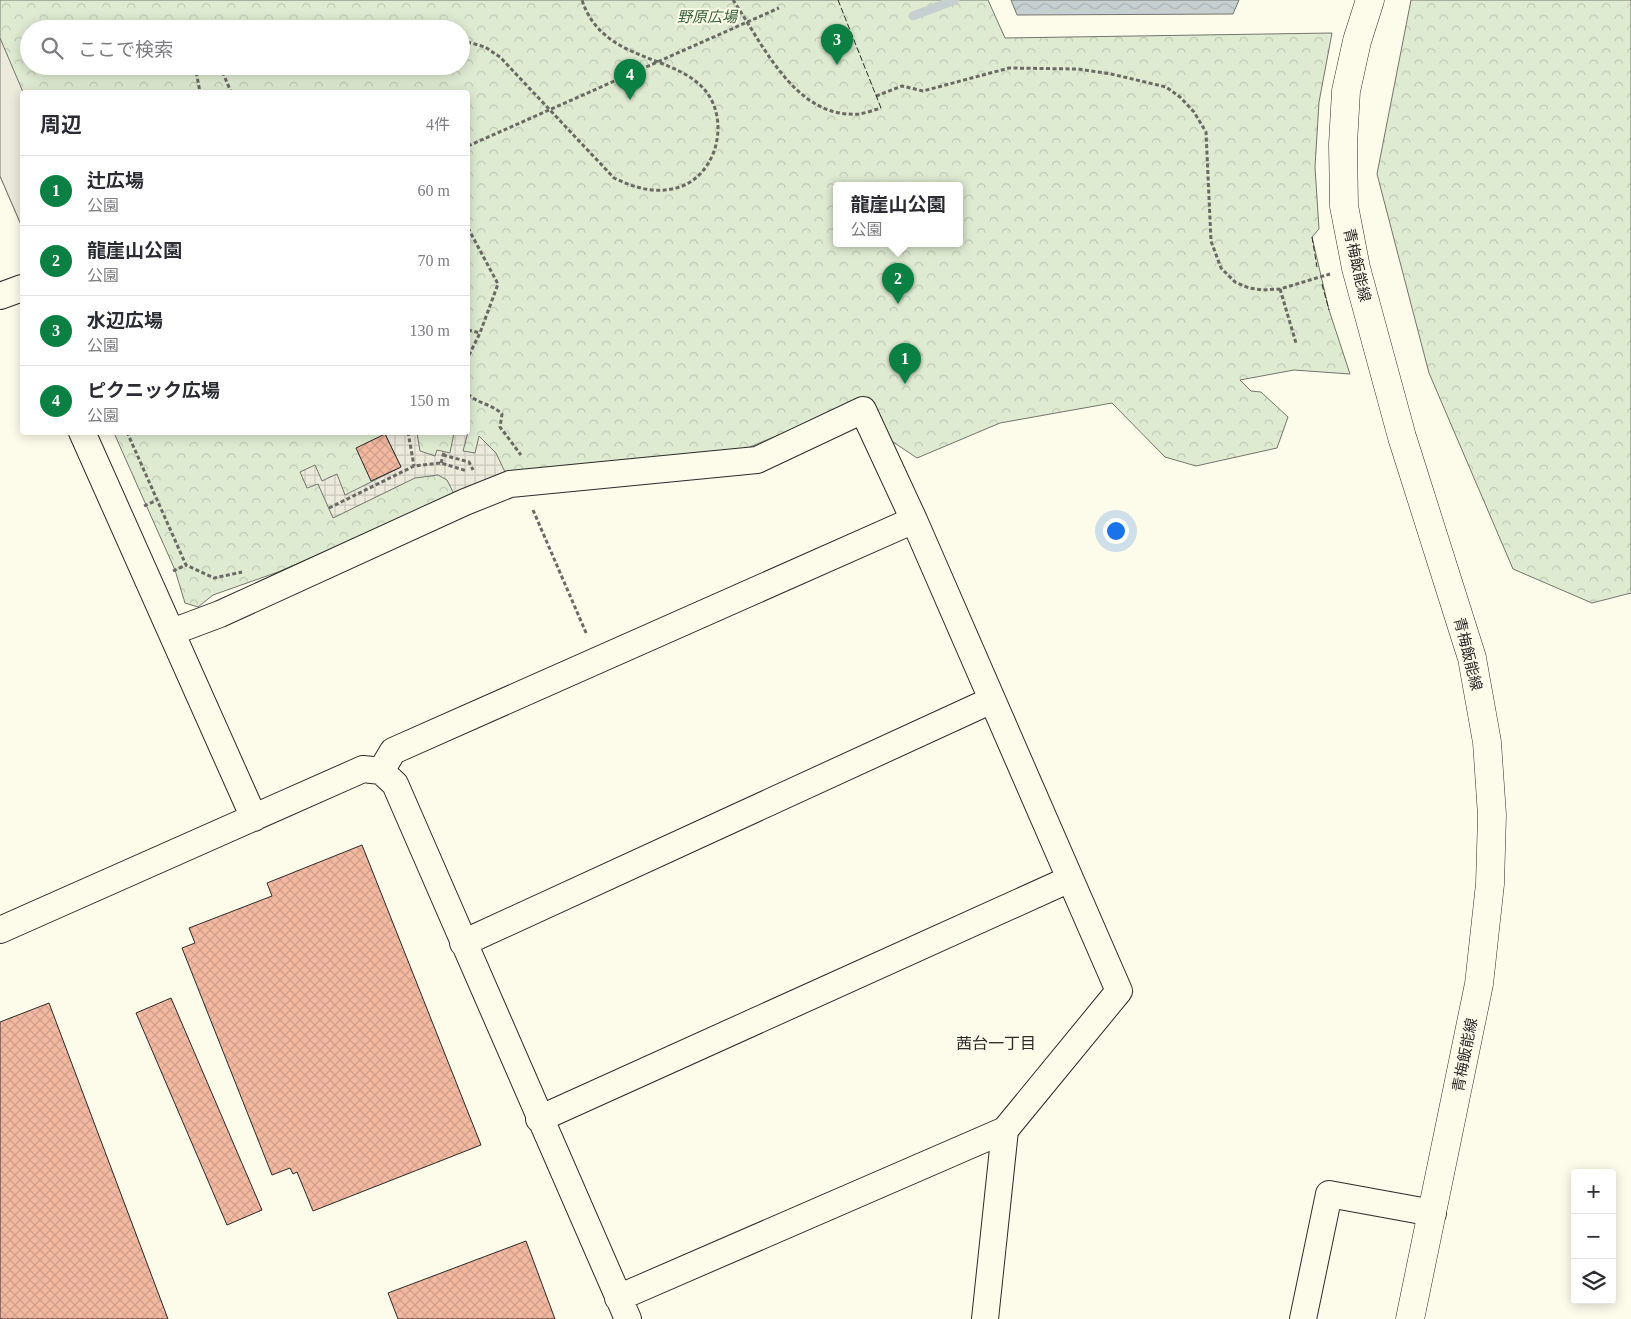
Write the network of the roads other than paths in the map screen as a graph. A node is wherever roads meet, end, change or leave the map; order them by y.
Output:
1 (1370, 0) edge
2 (20, 289) edge
3 (0, 296) edge
4 (83, 435) edge
5 (914, 520) junction
6 (172, 632) junction
7 (992, 700) junction
8 (382, 771) junction
9 (254, 818) junction
10 (1070, 879) junction
11 (0, 930) edge
12 (463, 943) junction
13 (539, 1119) junction
14 (1005, 1130) junction
15 (1433, 1213) junction
16 (623, 1308) edge
17 (985, 1319) edge
18 (1303, 1319) edge
19 (1410, 1319) edge

1 - 15 main road, 青梅飯能線
2 - 3 street
4 - 6 street
5 - 6 street
5 - 7 street
5 - 8 street
6 - 9 street
7 - 10 street
7 - 12 street
8 - 9 street
8 - 12 street
9 - 11 street
10 - 13 street
10 - 14 street
12 - 13 street
13 - 16 street
14 - 16 street
14 - 17 street
15 - 18 street
15 - 19 main road, 青梅飯能線

